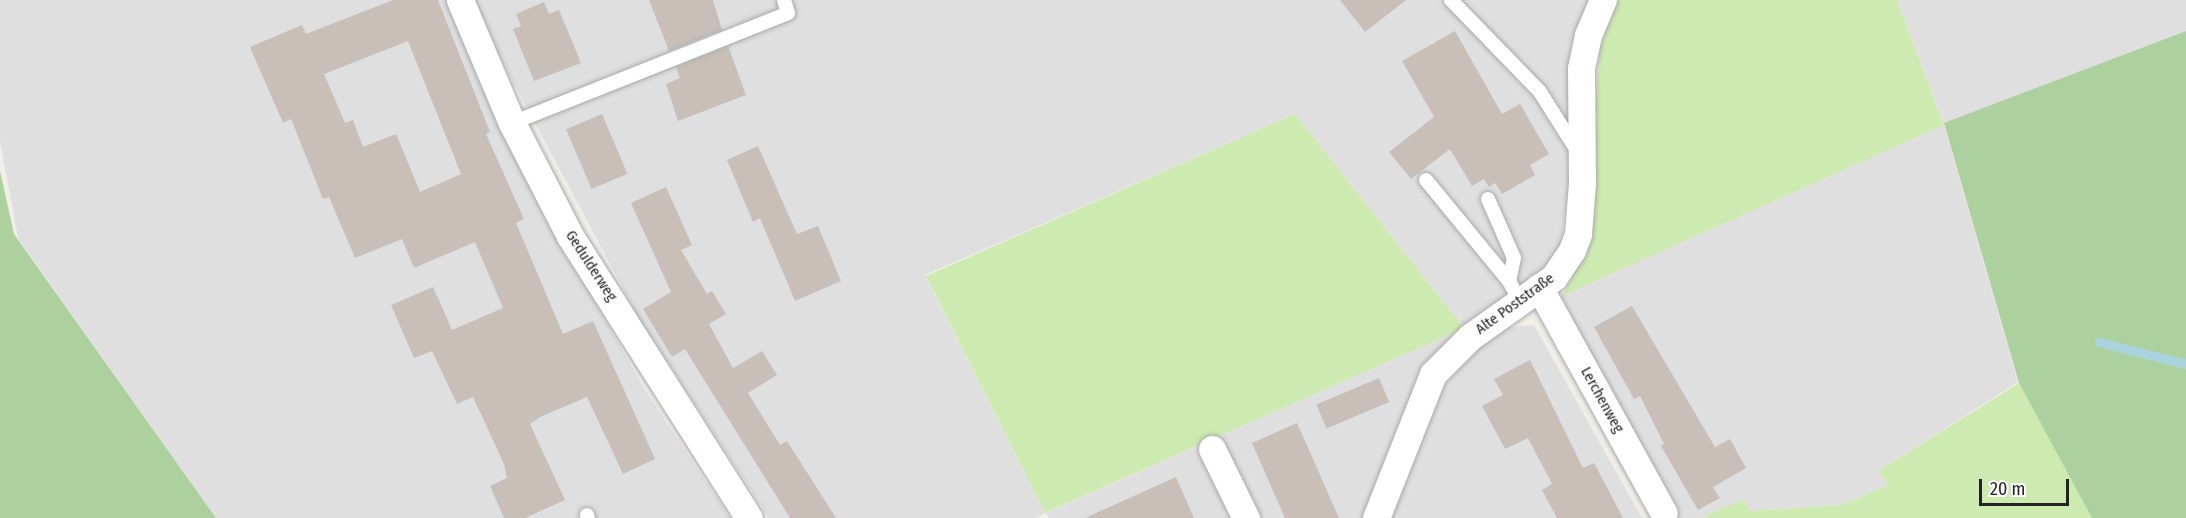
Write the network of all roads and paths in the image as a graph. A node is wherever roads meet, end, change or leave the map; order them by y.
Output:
1 (460, 0) edge
2 (784, 0) edge
3 (1450, 0) edge
4 (1603, 0) edge
5 (512, 123) junction
6 (1581, 159) junction
7 (1426, 180) dead end
8 (1488, 199) dead end
9 (1523, 289) junction
10 (1212, 449) dead end
11 (1665, 515) edge
12 (748, 518) edge
13 (1246, 518) edge
14 (1376, 518) edge

1 - 5 street, Gedulderweg
2 - 5 lane
3 - 6 lane
4 - 6 street, Alte Poststraße
5 - 12 street, Gedulderweg
6 - 9 street, Alte Poststraße
7 - 9 lane
8 - 9 lane
9 - 11 street, Lerchenweg
9 - 14 street, Alte Poststraße
10 - 13 street

